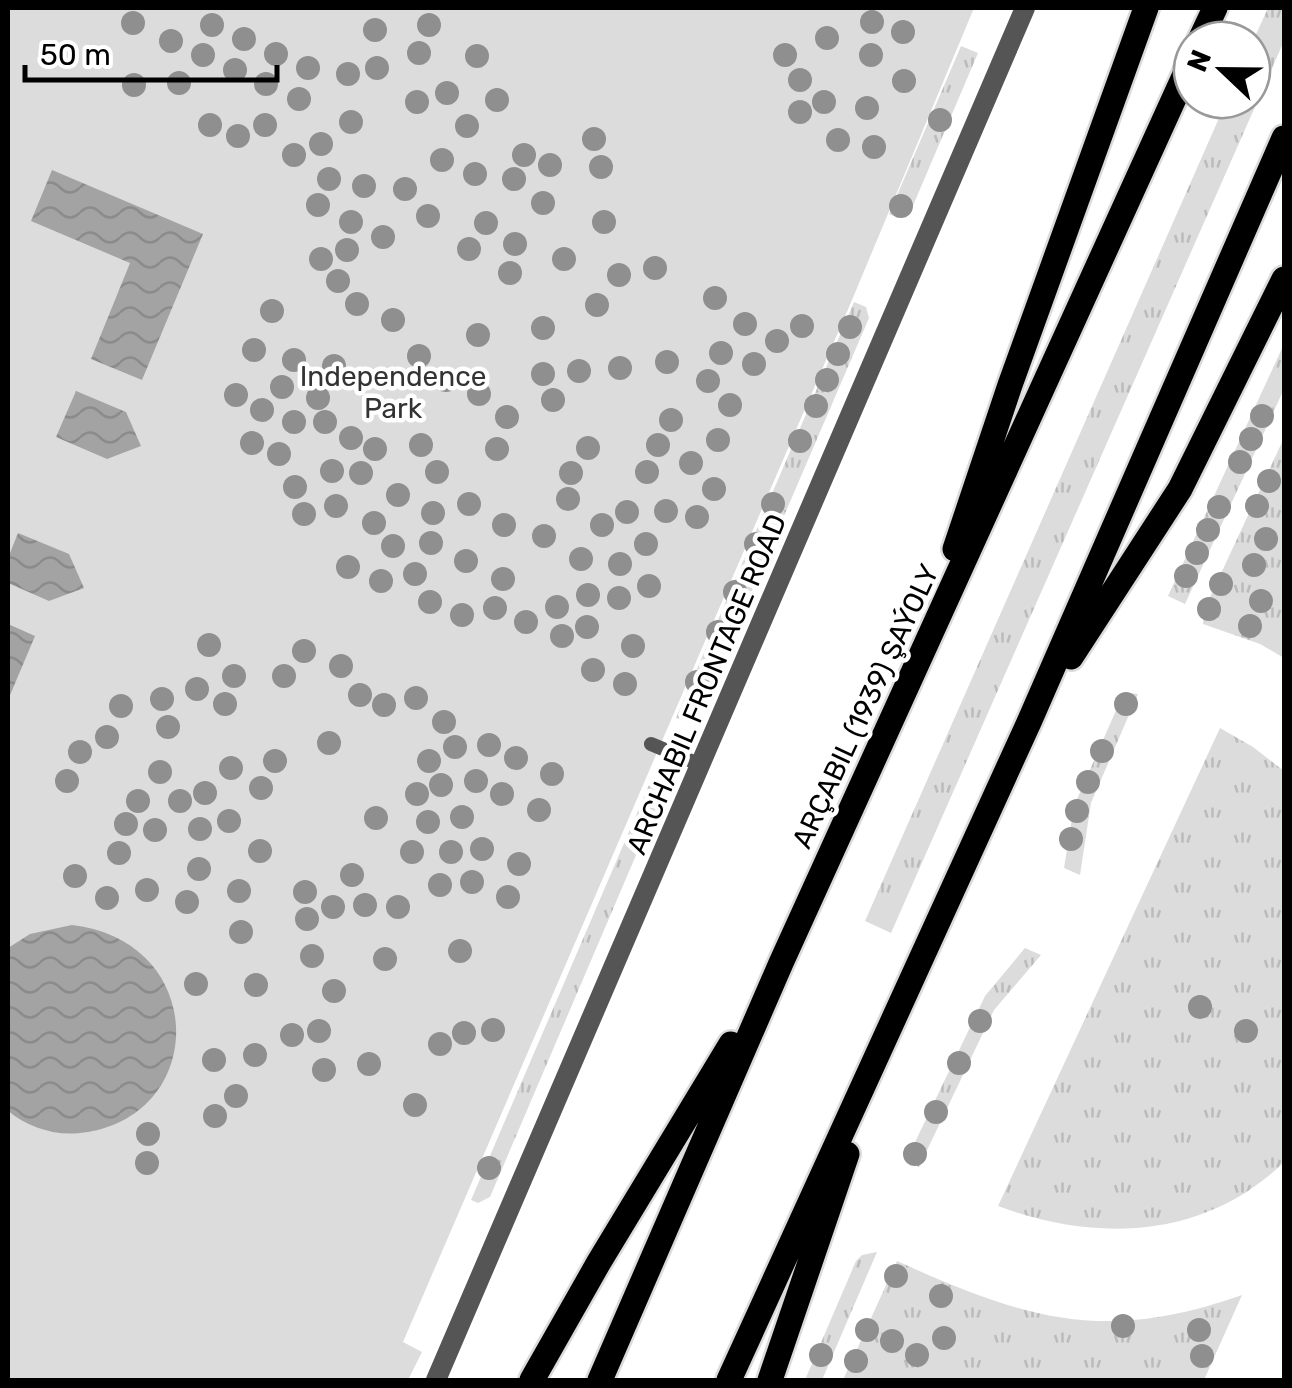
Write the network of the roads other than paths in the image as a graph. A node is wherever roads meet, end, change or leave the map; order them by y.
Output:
1 (1025, 8) edge
2 (1146, 8) edge
3 (1172, 103) edge
4 (1284, 138) edge
5 (1284, 279) edge
6 (910, 681) junction
7 (1030, 720) junction
8 (652, 744) dead end
9 (701, 766) junction
10 (781, 963) junction
11 (897, 1008) junction
12 (436, 1380) edge
13 (532, 1380) edge
14 (600, 1380) edge
15 (730, 1380) edge
16 (770, 1380) edge

1 - 9 street, ARCHABIL FRONTAGE ROAD
2 - 6 main road
3 - 6 main road, ARÇABIL (1939) ŞAÝOLY
4 - 7 main road
5 - 7 main road
6 - 10 main road, ARÇABIL (1939) ŞAÝOLY
7 - 11 main road
8 - 9 lane
9 - 12 street, ARCHABIL FRONTAGE ROAD
10 - 13 main road
10 - 14 main road, ARÇABIL (1939) ŞAÝOLY
11 - 15 main road
11 - 16 main road

